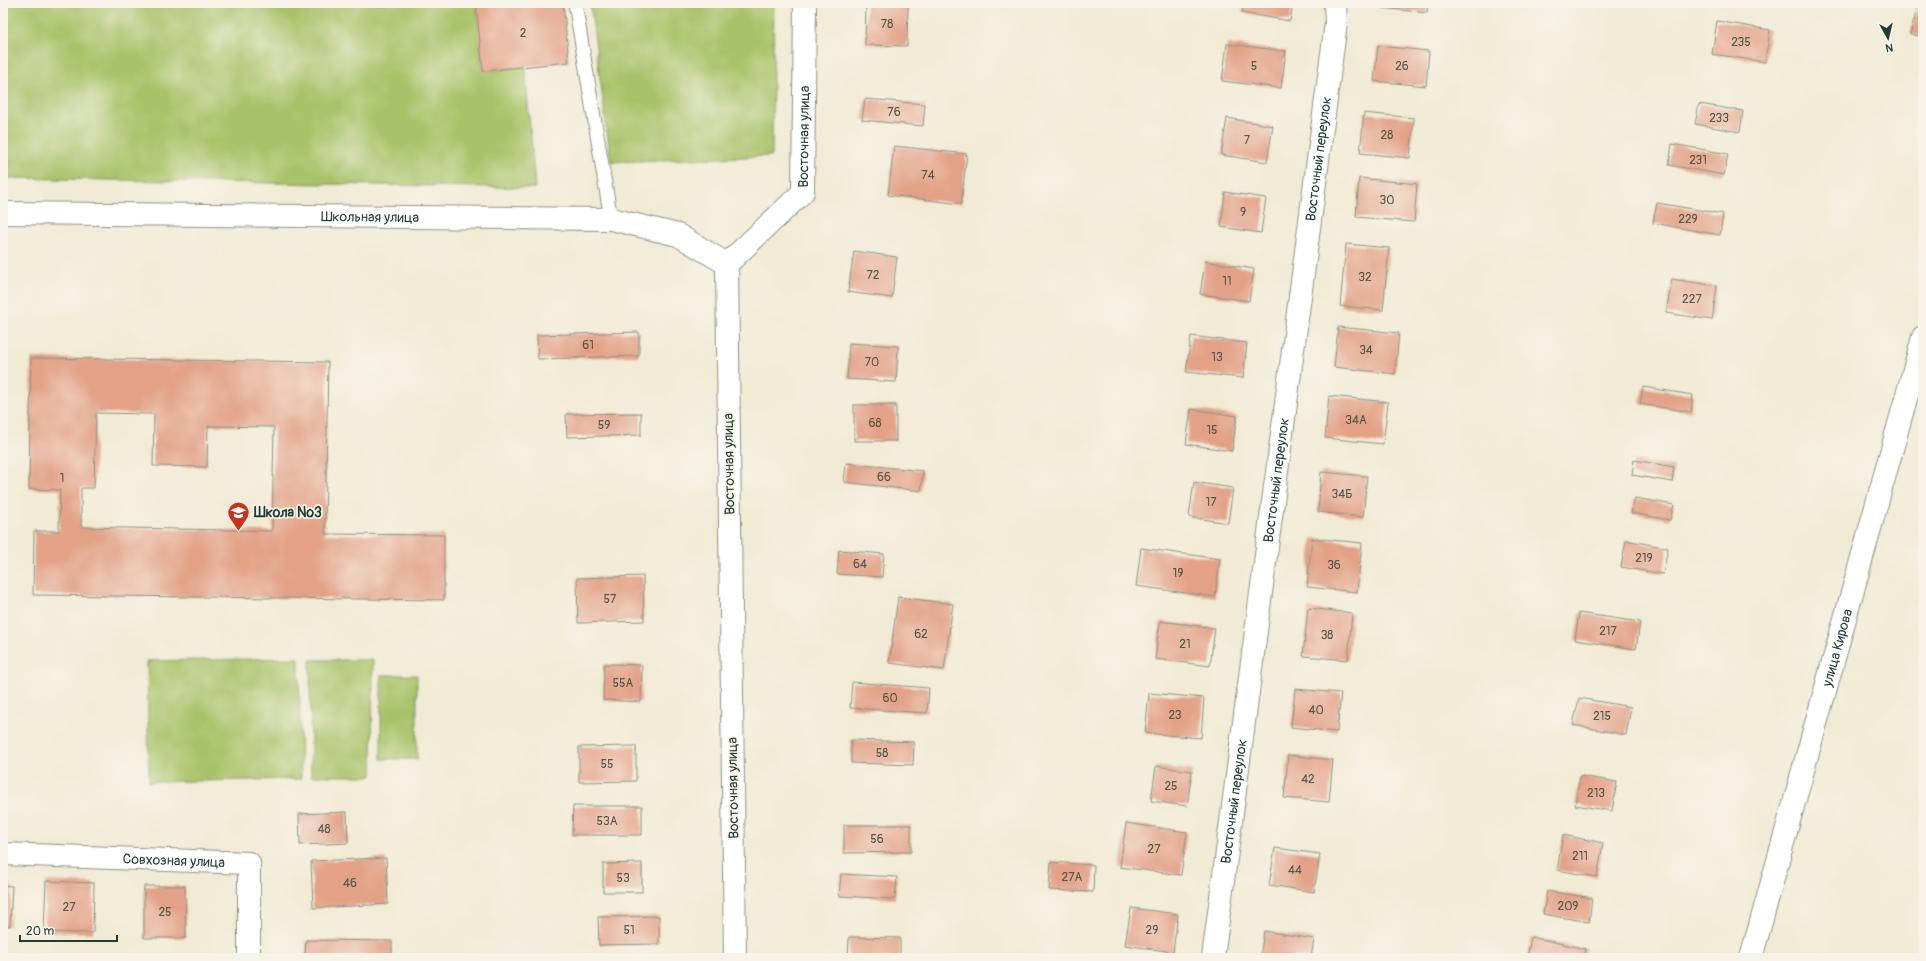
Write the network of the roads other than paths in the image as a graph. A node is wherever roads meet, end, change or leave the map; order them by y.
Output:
1 (575, 3) edge
2 (805, 3) edge
3 (1335, 3) edge
4 (3, 213) edge
5 (611, 219) junction
6 (727, 264) junction
7 (1923, 337) edge
8 (3, 854) edge
9 (249, 958) edge
10 (735, 958) edge
11 (1213, 958) edge
12 (1751, 958) edge

1 - 5 lane
2 - 6 street, Восточная улица
3 - 11 street, Восточный переулок
4 - 5 street, Школьная улица
5 - 6 street, Школьная улица
6 - 10 street, Восточная улица
7 - 12 street, улица Кирова
8 - 9 street, Совхозная улица

